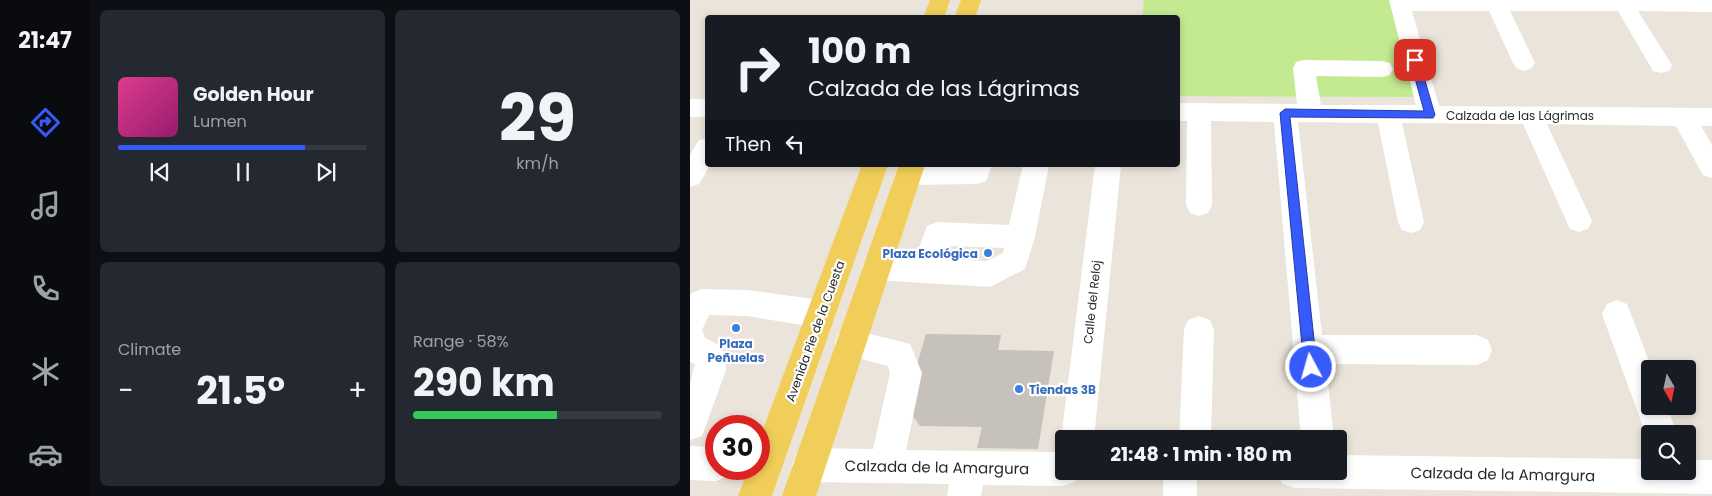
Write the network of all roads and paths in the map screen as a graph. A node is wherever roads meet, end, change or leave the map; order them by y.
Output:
1 (940, 0) edge
2 (971, 0) edge
3 (1400, 2) edge
4 (1622, 2) edge
5 (1497, 5) junction
6 (1712, 5) edge
7 (934, 15) edge
8 (965, 15) edge
9 (1524, 63) dead end
10 (1661, 65) dead end
11 (1382, 69) dead end
12 (690, 108) edge
13 (705, 108) edge
14 (1188, 112) edge
15 (1298, 113) junction
16 (1388, 114) junction
17 (1430, 115) junction
18 (1531, 115) junction
19 (1683, 116) junction
20 (1712, 117) edge
21 (705, 152) edge
22 (874, 167) edge
23 (978, 167) edge
24 (1036, 167) edge
25 (1108, 167) edge
26 (1712, 168) edge
27 (910, 170) edge
28 (690, 176) edge
29 (1199, 205) dead end
30 (1579, 221) dead end
31 (1411, 222) dead end
32 (1021, 236) junction
33 (876, 268) junction
34 (925, 271) junction
35 (821, 314) junction
36 (1617, 314) dead end
37 (690, 323) edge
38 (1198, 330) dead end
39 (690, 338) edge
40 (850, 343) junction
41 (1309, 349) junction
42 (1477, 350) dead end
43 (1641, 380) edge
44 (690, 424) edge
45 (1078, 430) edge
46 (1195, 430) edge
47 (1317, 430) edge
48 (770, 446) edge
49 (690, 463) edge
50 (705, 464) edge
51 (886, 466) junction
52 (1055, 469) edge
53 (1347, 476) edge
54 (759, 480) edge
55 (1180, 480) edge
56 (1666, 480) edge
57 (804, 481) edge
58 (966, 482) edge
59 (1396, 484) edge
60 (1543, 485) edge
61 (755, 496) edge
62 (1180, 496) edge

1 - 7 main road
2 - 8 main road
3 - 5 street
3 - 17 street
4 - 5 street
4 - 6 street
4 - 10 street
5 - 9 street
11 - 15 street
12 - 13 street
14 - 15 street, Calzada de las Lágrimas
14 - 29 street
15 - 16 street, Calzada de las Lágrimas
15 - 41 street
16 - 17 street, Calzada de las Lágrimas
16 - 31 street
17 - 18 street, Calzada de las Lágrimas
18 - 19 street, Calzada de las Lágrimas
18 - 30 street
19 - 20 street, Calzada de las Lágrimas
19 - 26 street
21 - 28 street
22 - 35 main road, Avenida Pie de la Cuesta
23 - 27 street
24 - 32 street
25 - 45 street, Calle del Reloj
27 - 33 main road
32 - 34 street
32 - 34 street
33 - 34 street
33 - 40 main road
35 - 37 street
35 - 48 main road, Avenida Pie de la Cuesta
36 - 43 street
38 - 46 street
39 - 44 street
40 - 51 street
40 - 57 main road
41 - 42 street
41 - 47 street
49 - 50 street
51 - 57 street, Calzada de la Amargura
51 - 58 street, Calzada de la Amargura
52 - 58 street, Calzada de la Amargura
53 - 59 street, Calzada de la Amargura
54 - 61 main road, Avenida Pie de la Cuesta
55 - 62 street
56 - 60 street, Calzada de la Amargura
59 - 60 street, Calzada de la Amargura

